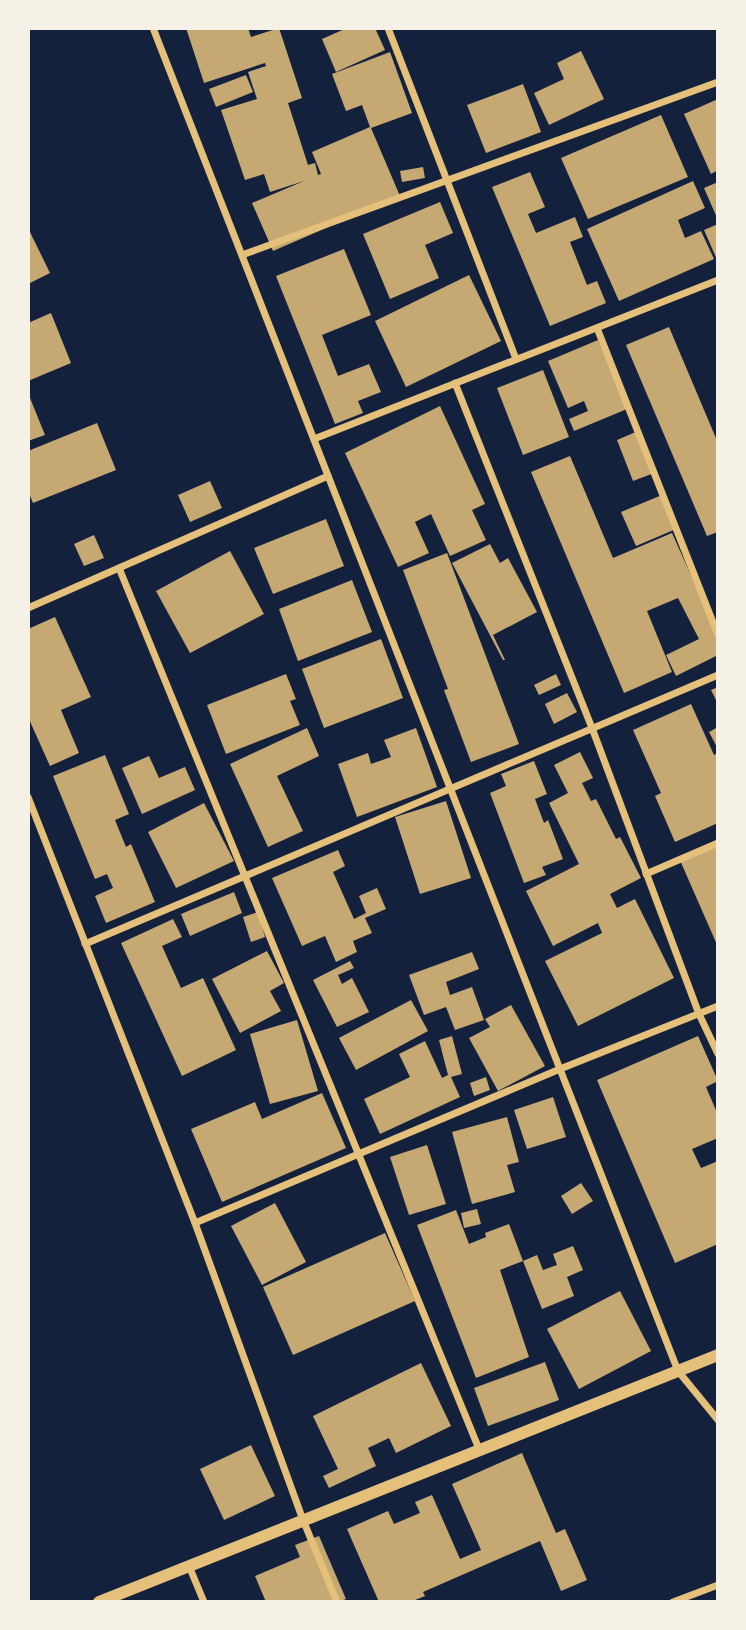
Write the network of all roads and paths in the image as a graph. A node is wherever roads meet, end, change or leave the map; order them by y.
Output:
1 (153, 28) edge
2 (387, 28) edge
3 (718, 82) edge
4 (447, 182) junction
5 (242, 255) junction
6 (718, 280) edge
7 (597, 328) junction
8 (516, 359) junction
9 (454, 383) junction
10 (314, 439) junction
11 (328, 476) junction
12 (119, 568) junction
13 (28, 608) edge
14 (718, 635) edge
15 (718, 675) edge
16 (592, 728) junction
17 (450, 789) junction
18 (28, 797) edge
19 (718, 843) edge
20 (646, 874) junction
21 (244, 878) junction
22 (85, 944) junction
23 (718, 1006) edge
24 (699, 1014) junction
25 (718, 1054) edge
26 (560, 1069) junction
27 (356, 1155) junction
28 (195, 1223) junction
29 (718, 1355) edge
30 (678, 1371) junction
31 (718, 1420) edge
32 (479, 1449) junction
33 (303, 1520) junction
34 (189, 1566) junction
35 (718, 1585) edge
36 (99, 1602) edge
37 (204, 1602) edge
38 (337, 1602) edge
39 (673, 1602) edge

1 - 5 street
2 - 4 street
3 - 4 street
4 - 5 street
4 - 8 street
5 - 10 street
6 - 7 street
7 - 8 street
7 - 14 street
8 - 9 street
9 - 10 street
9 - 16 street
10 - 11 street
11 - 12 street
11 - 17 street
12 - 13 street
12 - 21 street
15 - 16 street
16 - 17 street
16 - 20 street
17 - 21 street
17 - 26 street
18 - 22 street
19 - 20 street
20 - 24 street
21 - 22 street
21 - 27 street
22 - 28 street
23 - 24 street
24 - 25 street
24 - 26 street
26 - 27 street
26 - 30 street
27 - 28 street
27 - 32 street
28 - 33 street
29 - 30 street
30 - 31 street
30 - 32 street
32 - 33 street
33 - 34 street
33 - 38 street
34 - 36 street
34 - 37 street
35 - 39 street

